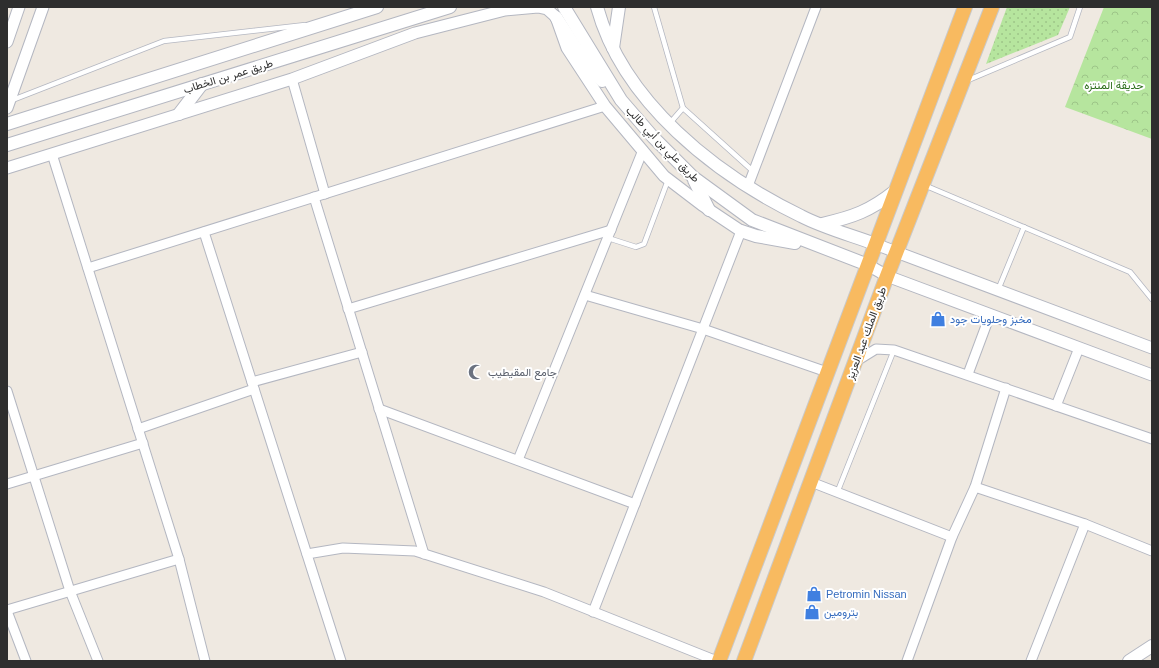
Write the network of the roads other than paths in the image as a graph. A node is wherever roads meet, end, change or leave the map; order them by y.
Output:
1 (19, 7) edge
2 (43, 7) edge
3 (377, 7) edge
4 (450, 7) edge
5 (564, 7) edge
6 (597, 7) edge
7 (619, 7) edge
8 (654, 7) edge
9 (816, 7) edge
10 (965, 7) edge
11 (1080, 7) edge
12 (993, 9) edge
13 (556, 12) edge
14 (325, 22) junction
15 (578, 32) junction
16 (7, 42) edge
17 (613, 50) junction
18 (292, 79) junction
19 (963, 82) junction
20 (202, 84) junction
21 (621, 100) junction
22 (8, 104) edge
23 (605, 106) junction
24 (683, 108) junction
25 (180, 114) junction
26 (7, 124) edge
27 (669, 124) junction
28 (7, 145) edge
29 (643, 150) junction
30 (52, 154) junction
31 (7, 168) edge
32 (754, 172) junction
33 (693, 177) junction
34 (668, 179) junction
35 (923, 185) junction
36 (748, 186) junction
37 (895, 192) junction
38 (325, 194) junction
39 (314, 197) junction
40 (709, 210) junction
41 (822, 224) junction
42 (1024, 227) junction
43 (742, 230) junction
44 (204, 232) junction
45 (609, 234) junction
46 (875, 244) junction
47 (819, 247) junction
48 (897, 252) junction
49 (868, 265) junction
50 (88, 268) junction
51 (887, 276) junction
52 (998, 290) junction
53 (585, 295) junction
54 (1152, 298) edge
55 (348, 308) junction
56 (990, 315) junction
57 (703, 330) junction
58 (1079, 348) junction
59 (1152, 348) edge
60 (894, 350) junction
61 (362, 352) junction
62 (855, 362) junction
63 (827, 372) junction
64 (968, 374) junction
65 (1152, 375) edge
66 (253, 385) junction
67 (1006, 388) junction
68 (7, 391) edge
69 (1056, 406) junction
70 (379, 409) junction
71 (138, 428) junction
72 (1152, 439) edge
73 (143, 443) junction
74 (518, 460) junction
75 (35, 476) junction
76 (811, 482) junction
77 (7, 484) edge
78 (975, 487) junction
79 (837, 493) junction
80 (635, 504) junction
81 (1084, 524) junction
82 (952, 537) junction
83 (1152, 551) edge
84 (307, 554) junction
85 (424, 554) junction
86 (179, 559) junction
87 (70, 591) junction
88 (7, 611) edge
89 (593, 612) junction
90 (1152, 646) edge
91 (26, 661) edge
92 (98, 661) edge
93 (205, 661) edge
94 (340, 661) edge
95 (718, 661) edge
96 (744, 661) edge
97 (906, 661) edge
98 (1031, 661) edge
99 (1128, 661) edge

1 - 16 street
2 - 22 street
3 - 14 main road, طريق عمر بن الخطاب
4 - 20 main road, طريق عمر بن الخطاب
5 - 15 main road, طريق علي بن أبي طالب
6 - 17 main road, طريق علي بن أبي طالب
7 - 17 main road
8 - 24 lane
9 - 32 street
10 - 37 highway, طريق الملك عبد العزيز
11 - 19 lane
12 - 19 highway, طريق الملك عبد العزيز
13 - 15 main road
13 - 18 street
13 - 21 main road
13 - 23 street
14 - 22 lane
14 - 26 main road, طريق عمر بن الخطاب
15 - 21 main road, طريق علي بن أبي طالب
17 - 27 main road, طريق علي بن أبي طالب
18 - 25 street
18 - 38 street
19 - 35 highway, طريق الملك عبد العزيز
20 - 25 main road
20 - 28 main road, طريق عمر بن الخطاب
21 - 33 main road, طريق علي بن أبي طالب
23 - 29 street
23 - 38 street
24 - 27 lane
24 - 32 lane
25 - 30 street
27 - 36 main road, طريق علي بن أبي طالب
29 - 34 street
29 - 45 street
30 - 31 street
30 - 50 street
32 - 36 street
33 - 40 main road
33 - 47 main road, طريق علي بن أبي طالب
34 - 40 street
34 - 45 lane
35 - 42 lane
35 - 48 highway, طريق الملك عبد العزيز
36 - 41 main road, طريق علي بن أبي طالب
37 - 41 main road
37 - 46 highway, طريق الملك عبد العزيز
38 - 39 street
39 - 44 street
39 - 55 street
40 - 43 street
41 - 46 main road, طريق علي بن أبي طالب
42 - 52 lane
42 - 54 lane
43 - 47 main road
43 - 57 street
44 - 50 street
44 - 66 street
45 - 53 street
45 - 55 street
46 - 48 street
46 - 49 highway, طريق الملك عبد العزيز
47 - 49 main road, طريق علي بن أبي طالب
48 - 51 highway, طريق الملك عبد العزيز
48 - 52 street
49 - 51 street
49 - 63 highway, طريق الملك عبد العزيز
50 - 71 street
51 - 56 street
51 - 62 highway, طريق الملك عبد العزيز
52 - 59 street
53 - 57 street
53 - 74 street
55 - 61 street
56 - 58 street
56 - 64 street
57 - 63 street
57 - 80 street
58 - 65 street
58 - 69 street
60 - 62 street
60 - 64 street
60 - 79 lane
61 - 66 street
61 - 70 street
62 - 76 highway, طريق الملك عبد العزيز
63 - 95 highway, طريق الملك عبد العزيز
64 - 67 street
66 - 71 street
66 - 84 street
67 - 69 street
67 - 78 street
68 - 75 street
69 - 72 street
70 - 74 street
70 - 85 street
71 - 73 street
73 - 75 street
73 - 86 street
74 - 80 street
75 - 77 street
75 - 87 street
76 - 79 street
76 - 96 highway, طريق الملك عبد العزيز
78 - 81 street
78 - 82 street
79 - 82 street
80 - 89 street
81 - 83 street
81 - 98 street
82 - 97 street
84 - 85 street
84 - 94 street
85 - 89 street
86 - 87 street
86 - 93 street
87 - 88 street
87 - 92 street
88 - 91 street
89 - 95 street
90 - 99 main road

